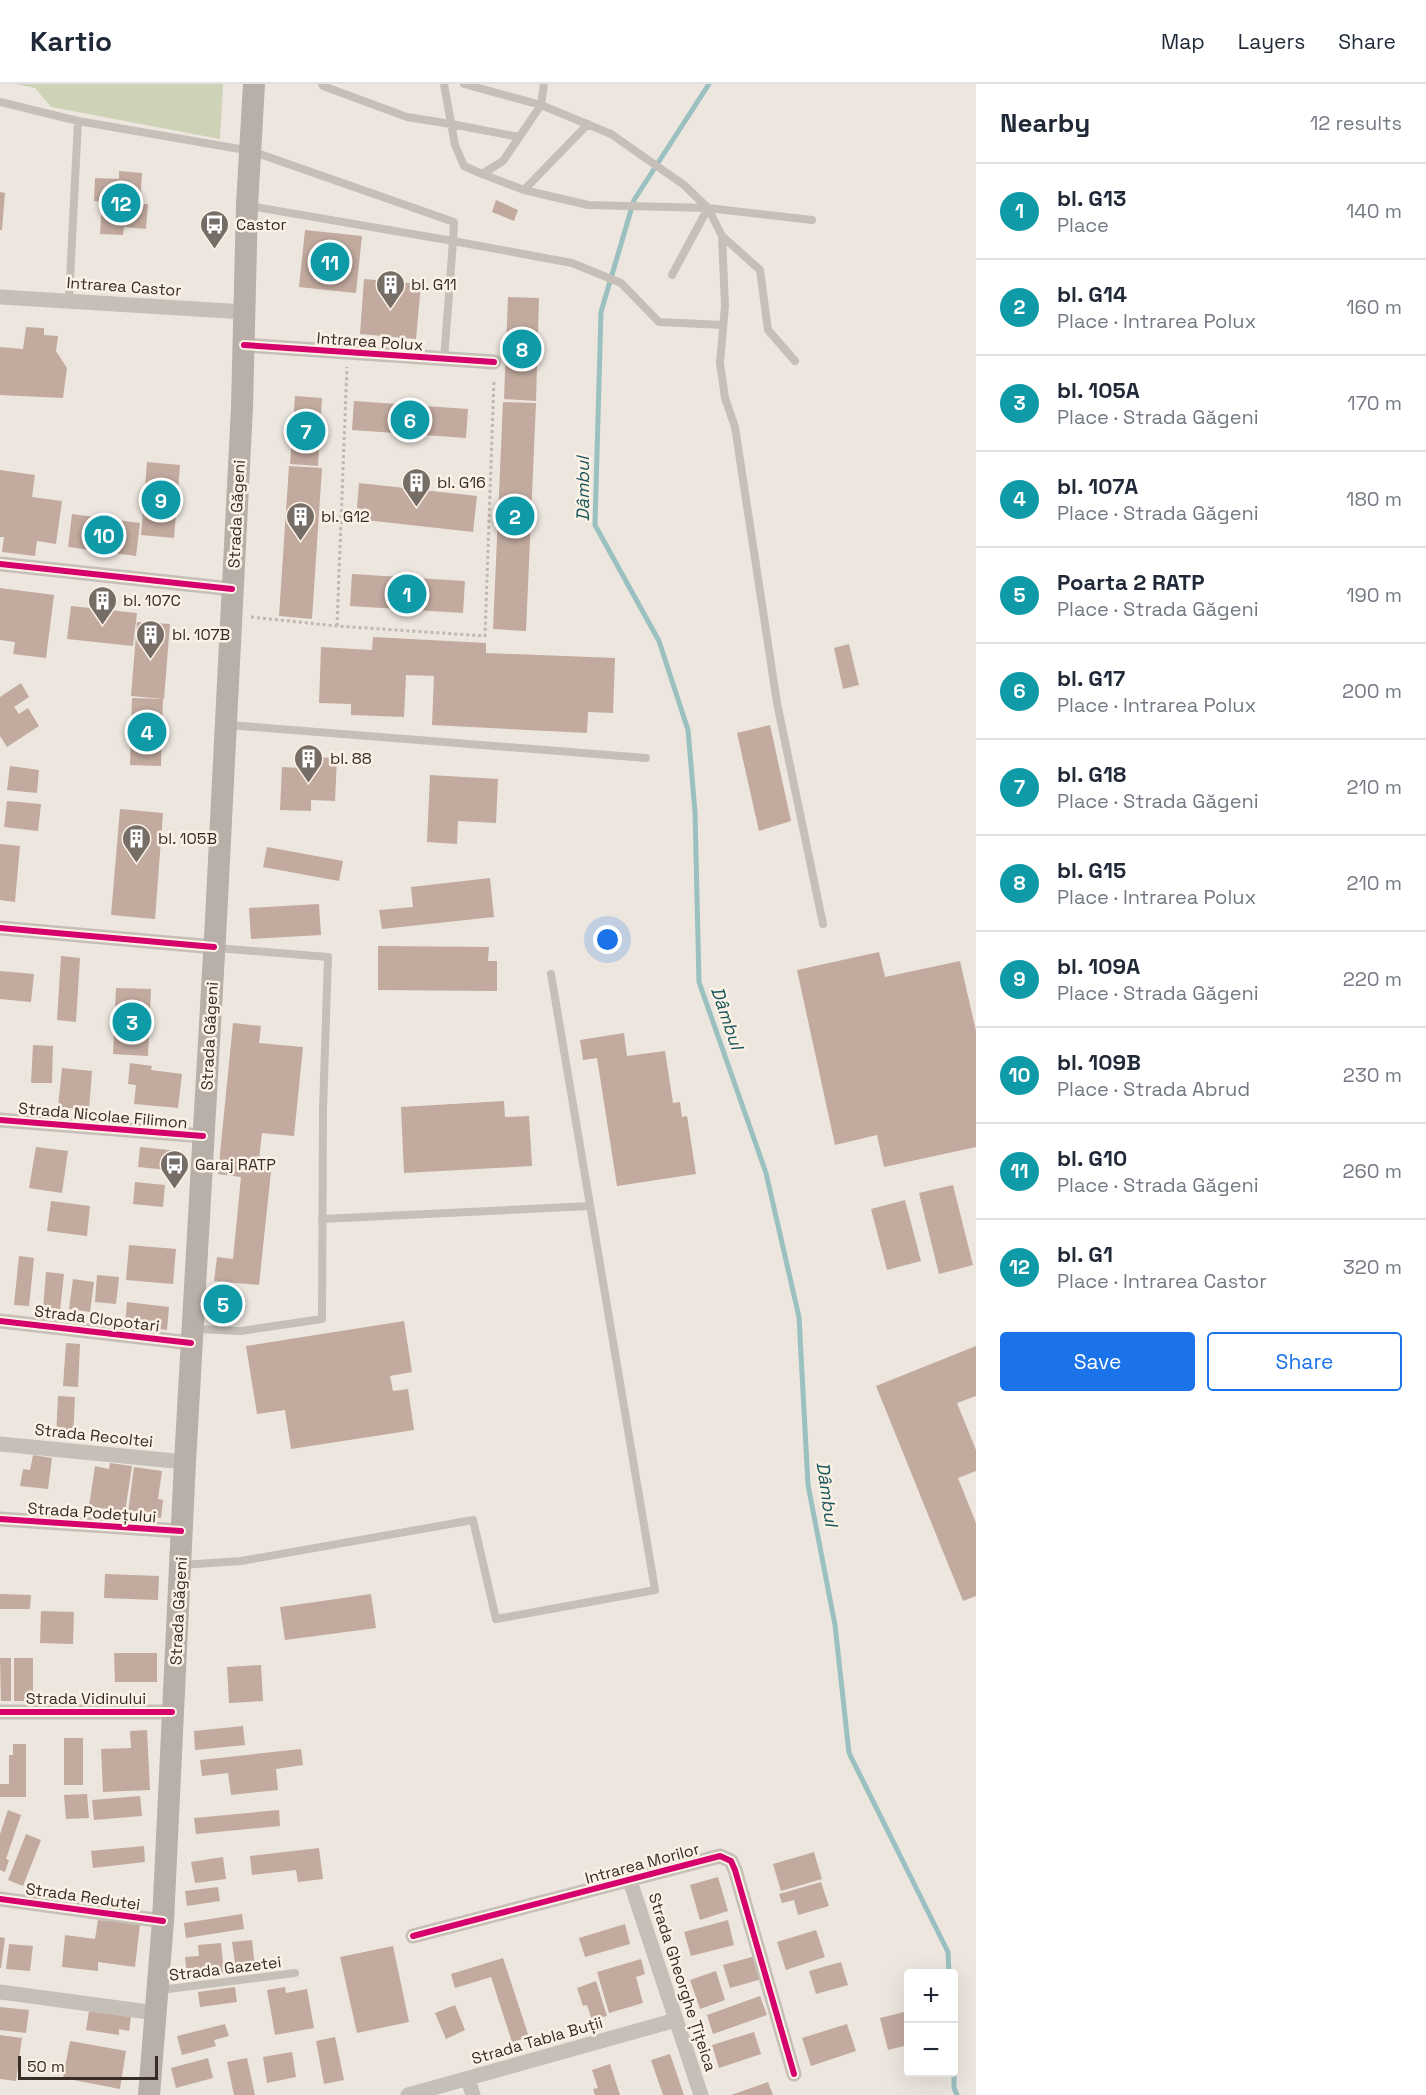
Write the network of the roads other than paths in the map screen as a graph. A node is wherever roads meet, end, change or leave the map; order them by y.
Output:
1 (254, 84) edge
2 (322, 84) edge
3 (444, 84) edge
4 (464, 84) edge
5 (544, 84) edge
6 (0, 102) edge
7 (541, 105) junction
8 (78, 121) junction
9 (451, 124) junction
10 (588, 124) junction
11 (519, 137) junction
12 (251, 151) junction
13 (483, 174) junction
14 (524, 190) junction
15 (248, 205) junction
16 (708, 208) junction
17 (812, 220) dead end
18 (722, 236) junction
19 (453, 241) junction
20 (672, 275) dead end
21 (0, 297) edge
22 (69, 300) junction
23 (245, 312) junction
24 (723, 325) junction
25 (244, 345) junction
26 (444, 360) junction
27 (795, 361) dead end
28 (494, 362) road end
29 (0, 564) edge
30 (232, 589) junction
31 (225, 725) junction
32 (646, 758) dead end
33 (823, 924) dead end
34 (0, 928) edge
35 (214, 947) junction
36 (551, 974) dead end
37 (0, 1120) edge
38 (203, 1136) junction
39 (590, 1206) junction
40 (321, 1220) junction
41 (0, 1321) edge
42 (192, 1336) junction
43 (0, 1444) edge
44 (185, 1462) junction
45 (0, 1519) edge
46 (182, 1531) junction
47 (180, 1566) junction
48 (0, 1712) edge
49 (172, 1712) junction
50 (630, 1881) junction
51 (0, 1899) edge
52 (163, 1921) junction
53 (413, 1936) dead end
54 (295, 1973) dead end
55 (158, 1990) junction
56 (0, 1992) edge
57 (156, 2013) junction
58 (676, 2020) junction
59 (794, 2074) dead end
60 (468, 2079) junction
61 (149, 2095) edge
62 (408, 2095) edge
63 (473, 2095) edge
64 (701, 2095) edge

1 - 12 main road, Strada Găgeni
2 - 9 lane
3 - 9 lane
4 - 7 lane
5 - 7 lane
6 - 8 lane
7 - 10 lane
7 - 11 lane
8 - 12 lane
8 - 22 lane
9 - 11 lane
9 - 13 lane
10 - 14 lane
10 - 16 lane
11 - 13 lane
12 - 15 main road, Strada Găgeni
12 - 19 lane
13 - 14 lane
14 - 16 lane
15 - 19 lane
15 - 23 main road, Strada Găgeni
16 - 17 lane
16 - 18 lane
16 - 20 lane
18 - 24 lane
18 - 27 lane
19 - 24 lane
19 - 26 lane
21 - 22 street, Intrarea Castor
22 - 23 street, Intrarea Castor
23 - 25 main road, Strada Găgeni
24 - 33 lane
25 - 26 street, Intrarea Polux
25 - 30 main road, Strada Găgeni
26 - 28 street, Intrarea Polux
29 - 30 street
30 - 31 main road, Strada Găgeni
31 - 32 lane
31 - 35 main road, Strada Găgeni
34 - 35 street
35 - 38 main road, Strada Găgeni
35 - 40 lane
36 - 39 lane
37 - 38 street, Strada Nicolae Filimon
38 - 42 main road, Strada Găgeni
39 - 40 lane
39 - 47 lane
40 - 42 lane
41 - 42 street, Strada Clopotari
42 - 44 main road, Strada Găgeni
43 - 44 street, Strada Recoltei
44 - 46 main road, Strada Găgeni
45 - 46 street, Strada Podețului
46 - 47 main road, Strada Găgeni
47 - 49 main road, Strada Găgeni
48 - 49 street, Strada Vidinului
49 - 52 main road, Strada Găgeni
50 - 53 street, Intrarea Morilor
50 - 58 street, Strada Gheorghe Țițeica
50 - 59 street, Intrarea Morilor
51 - 52 street, Strada Redutei
52 - 55 main road, Strada Găgeni
54 - 55 lane, Strada Gazetei
55 - 57 main road, Strada Găgeni
56 - 57 street
57 - 61 main road, Strada Găgeni
58 - 60 street, Strada Tabla Buții
58 - 64 street, Strada Gheorghe Țițeica
60 - 62 street, Strada Tabla Buții
60 - 63 street

